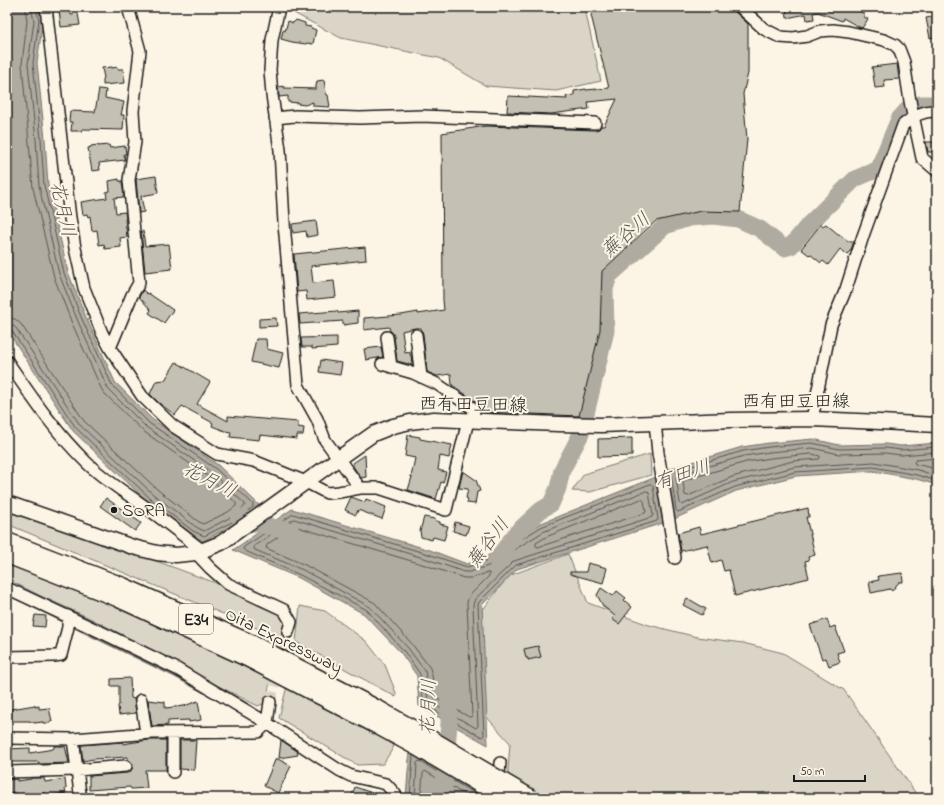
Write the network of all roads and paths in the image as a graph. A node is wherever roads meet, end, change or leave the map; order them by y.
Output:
1 (46, 7) edge
2 (128, 7) edge
3 (278, 7) edge
4 (740, 7) edge
5 (912, 111) junction
6 (937, 111) edge
7 (275, 118) junction
8 (595, 123) dead end
9 (937, 171) edge
10 (416, 335) dead end
11 (387, 337) dead end
12 (110, 348) junction
13 (7, 361) edge
14 (421, 377) junction
15 (812, 418) junction
16 (470, 421) junction
17 (655, 422) junction
18 (937, 425) edge
19 (339, 458) junction
20 (302, 485) junction
21 (360, 488) junction
22 (7, 503) edge
23 (7, 541) edge
24 (200, 552) junction
25 (7, 555) edge
26 (675, 558) dead end
27 (7, 588) edge
28 (68, 621) junction
29 (288, 632) tunnel mouth
30 (7, 657) edge
31 (141, 700) dead end
32 (270, 702) tunnel mouth
33 (377, 717) junction
34 (268, 723) junction
35 (146, 733) junction
36 (172, 733) junction
37 (7, 738) edge
38 (73, 738) junction
39 (500, 763) dead end
40 (126, 766) dead end
41 (77, 770) junction
42 (7, 772) edge
43 (173, 772) dead end
44 (80, 793) dead end
45 (396, 798) edge
46 (497, 798) edge
47 (503, 798) edge
48 (531, 798) edge

1 - 12 street
2 - 12 street
3 - 7 street
4 - 5 street
5 - 6 street
5 - 9 street
5 - 15 street
7 - 8 street
7 - 19 street
10 - 14 street
11 - 14 street
12 - 20 street
13 - 24 street
14 - 16 street
15 - 17 main road, 西有田豆田線
15 - 18 main road, 西有田豆田線
16 - 17 main road, 西有田豆田線
16 - 19 main road, 西有田豆田線
16 - 21 street
17 - 26 street
19 - 20 main road, 西有田豆田線
19 - 21 street
20 - 21 street
20 - 24 main road, 西有田豆田線
22 - 24 main road, 西有田豆田線
23 - 33 highway, Oita Expressway / E34
24 - 29 street
25 - 33 highway, Oita Expressway / E34
27 - 28 street
28 - 30 street
28 - 34 street
31 - 35 street
32 - 34 street
33 - 47 highway, Oita Expressway / E34, bridge
33 - 48 highway, Oita Expressway / E34, bridge
34 - 36 street
34 - 45 street
35 - 36 street
35 - 38 street
36 - 43 street
37 - 38 street
38 - 41 street
39 - 46 street
40 - 41 street
41 - 42 street
41 - 44 street

